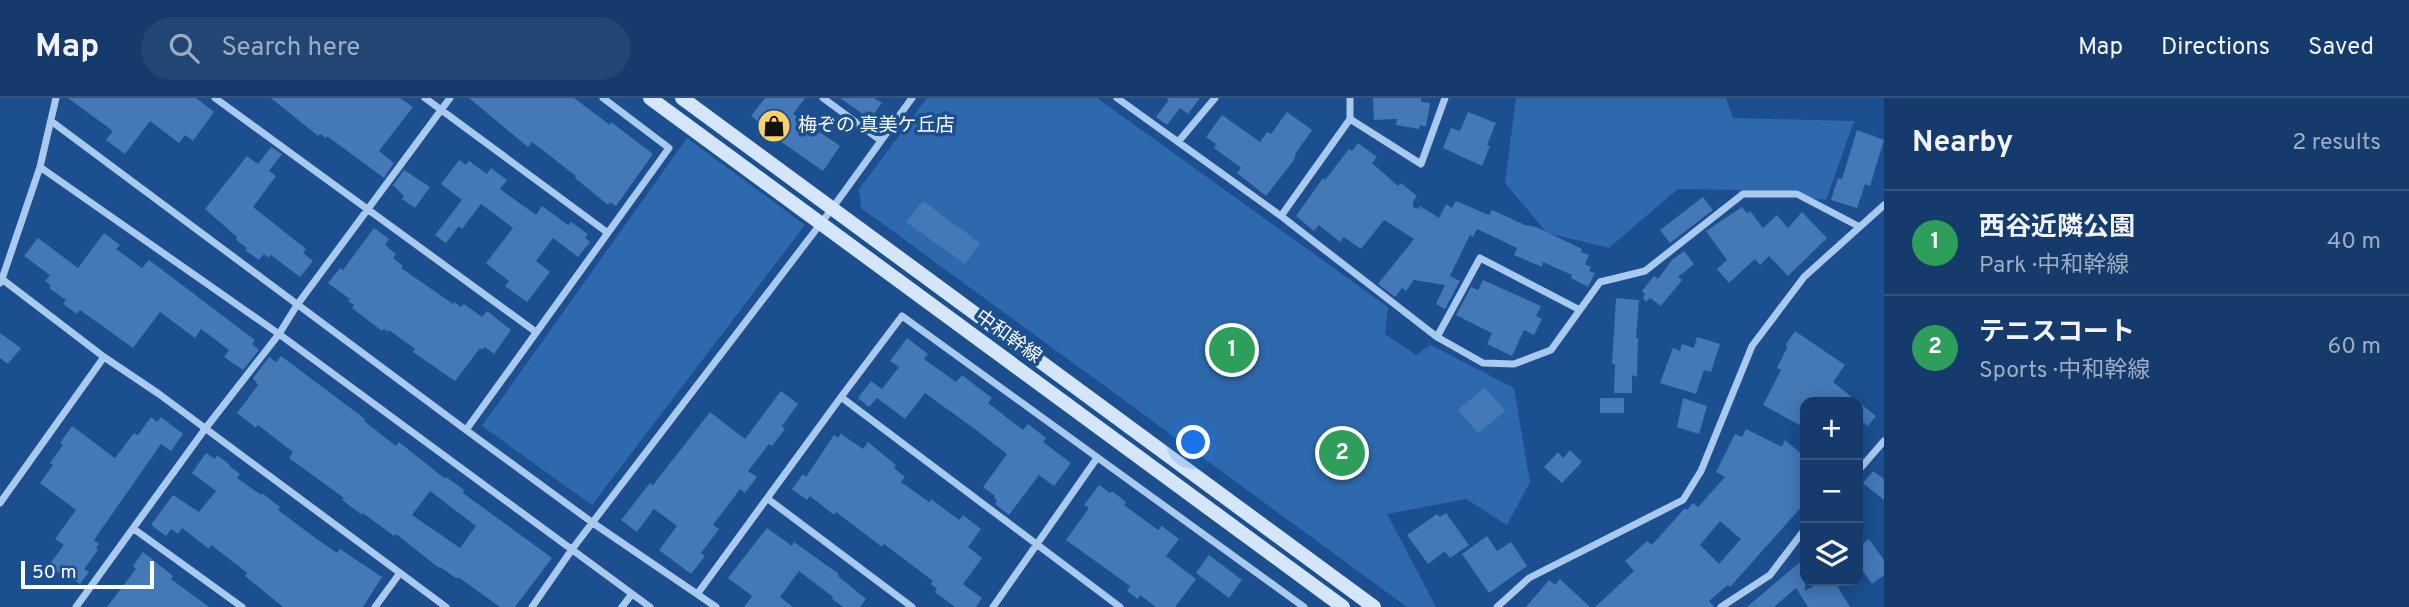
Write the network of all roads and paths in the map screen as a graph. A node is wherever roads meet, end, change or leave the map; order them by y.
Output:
1 (56, 98) edge
2 (215, 98) edge
3 (425, 98) edge
4 (450, 98) edge
5 (603, 98) edge
6 (650, 98) edge
7 (823, 98) edge
8 (912, 98) edge
9 (1117, 98) edge
10 (1215, 98) edge
11 (1350, 98) edge
12 (1445, 98) edge
13 (688, 100) edge
14 (441, 110) junction
15 (679, 119) junction
16 (1350, 119) junction
17 (51, 121) junction
18 (880, 140) junction
19 (1178, 142) junction
20 (40, 167) junction
21 (1884, 205) edge
22 (368, 209) junction
23 (831, 210) junction
24 (1281, 216) junction
25 (820, 223) junction
26 (1858, 226) junction
27 (608, 233) junction
28 (1, 281) edge
29 (297, 305) junction
30 (1580, 310) junction
31 (536, 332) junction
32 (279, 334) junction
33 (1437, 337) junction
34 (104, 358) junction
35 (841, 397) junction
36 (205, 429) junction
37 (466, 430) junction
38 (1884, 441) edge
39 (1097, 458) junction
40 (1863, 465) edge
41 (768, 499) junction
42 (0, 503) edge
43 (593, 523) junction
44 (134, 529) junction
45 (1800, 536) edge
46 (1037, 544) junction
47 (573, 548) junction
48 (400, 573) junction
49 (698, 593) junction
50 (632, 594) junction
51 (231, 599) junction
52 (76, 607) edge
53 (226, 607) edge
54 (242, 607) edge
55 (375, 607) edge
56 (446, 607) edge
57 (532, 607) edge
58 (622, 607) edge
59 (650, 607) edge
60 (716, 607) edge
61 (912, 607) edge
62 (993, 607) edge
63 (1120, 607) edge
64 (1304, 607) edge
65 (1343, 607) edge
66 (1374, 607) edge
67 (1497, 607) edge
68 (1721, 607) edge

1 - 17 street
2 - 22 street
3 - 14 street
4 - 14 street
5 - 27 street
6 - 15 main road, 中和幹線
7 - 18 street
8 - 18 street
9 - 19 street
10 - 19 street
11 - 16 street
12 - 16 street
13 - 15 main road
13 - 23 main road, 中和幹線
14 - 22 street
14 - 27 street
15 - 25 main road, 中和幹線
16 - 24 street
17 - 20 street
17 - 29 street
18 - 23 street
19 - 24 street
20 - 28 street
20 - 32 street
21 - 26 street
22 - 29 street
22 - 31 street
23 - 25 street
23 - 66 main road, 中和幹線
24 - 33 street
25 - 43 street
25 - 65 main road, 中和幹線
26 - 30 street
26 - 67 street
27 - 31 street
28 - 34 street
29 - 32 street
29 - 37 street
30 - 33 street
30 - 33 street
31 - 37 street
32 - 36 street
32 - 47 street
34 - 36 street
34 - 42 street
35 - 39 street
35 - 41 street
35 - 46 street
36 - 44 street
36 - 48 street
37 - 43 street
38 - 40 street
39 - 46 street
39 - 64 street
41 - 49 street
41 - 61 street
43 - 47 street
43 - 49 street
44 - 51 street
44 - 52 street
45 - 68 street
46 - 62 street
46 - 63 street
47 - 50 street
47 - 57 street
48 - 55 street
48 - 56 street
49 - 60 street
50 - 58 street
50 - 59 street
51 - 53 street
51 - 54 street

